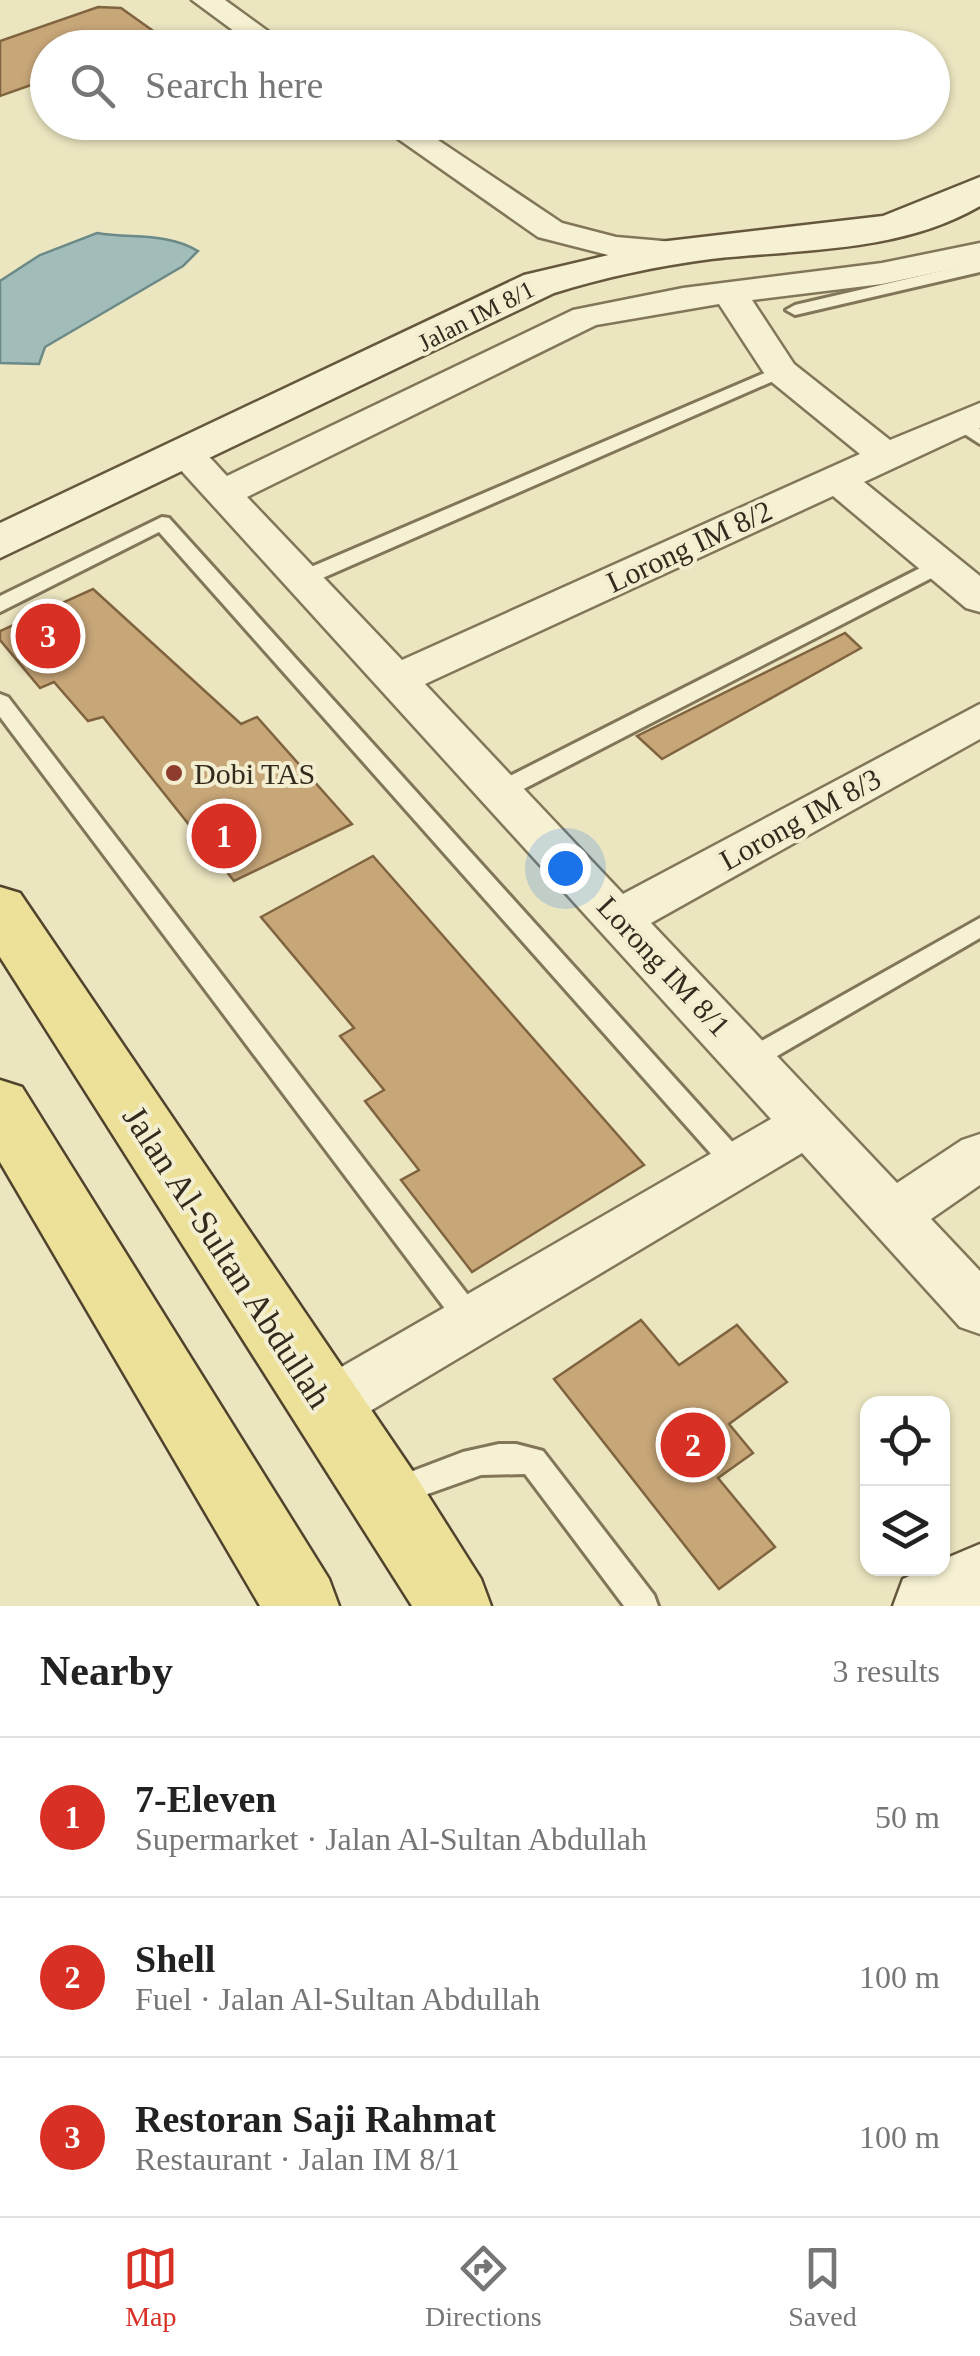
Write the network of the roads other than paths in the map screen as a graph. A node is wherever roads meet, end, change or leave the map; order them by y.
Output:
1 (206, 0) edge
2 (250, 30) edge
3 (417, 140) edge
4 (980, 188) edge
5 (550, 230) junction
6 (685, 251) junction
7 (980, 253) edge
8 (980, 267) edge
9 (539, 284) junction
10 (729, 292) junction
11 (795, 310) dead end
12 (781, 370) junction
13 (973, 425) edge
14 (187, 456) junction
15 (887, 457) junction
16 (837, 479) junction
17 (224, 493) junction
18 (0, 542) edge
19 (940, 565) junction
20 (304, 578) junction
21 (980, 598) edge
22 (0, 605) edge
23 (398, 679) junction
24 (0, 702) edge
25 (980, 719) edge
26 (502, 790) junction
27 (0, 909) edge
28 (620, 918) junction
29 (980, 927) edge
30 (751, 1060) junction
31 (0, 1106) edge
32 (810, 1122) junction
33 (980, 1156) edge
34 (737, 1165) junction
35 (894, 1214) junction
36 (980, 1309) edge
37 (472, 1321) junction
38 (324, 1407) junction
39 (386, 1495) junction
40 (980, 1581) edge
41 (302, 1606) edge
42 (454, 1606) edge
43 (642, 1606) edge
44 (930, 1606) edge

1 - 2 street
3 - 5 street
4 - 6 street, Jalan IM 8/1
5 - 6 street
5 - 9 street
6 - 9 street, Jalan IM 8/1
7 - 10 street
8 - 11 lane
9 - 14 street, Jalan IM 8/1
10 - 12 street
10 - 17 street
12 - 15 street
12 - 20 lane
13 - 15 street, Lorong IM 8/2
14 - 17 street, Lorong IM 8/1
14 - 18 street, Jalan IM 8/1
15 - 16 street, Lorong IM 8/2
16 - 19 street
16 - 23 street, Lorong IM 8/2
17 - 20 street, Lorong IM 8/1
19 - 21 street
19 - 26 lane
20 - 23 street, Lorong IM 8/1
22 - 34 lane
23 - 26 street, Lorong IM 8/1
24 - 37 lane
25 - 28 street, Lorong IM 8/3
26 - 28 street, Lorong IM 8/1
27 - 38 main road, Jalan Al-Sultan Abdullah
28 - 30 street, Lorong IM 8/1
29 - 30 lane
30 - 32 street, Lorong IM 8/1
31 - 41 main road
32 - 34 street
32 - 35 street, Lorong IM 8/1
33 - 35 street
34 - 37 street
35 - 36 street, Lorong IM 8/1
37 - 38 street
38 - 39 main road, Jalan Al-Sultan Abdullah
39 - 42 main road, Jalan Al-Sultan Abdullah
39 - 43 lane
40 - 44 street

